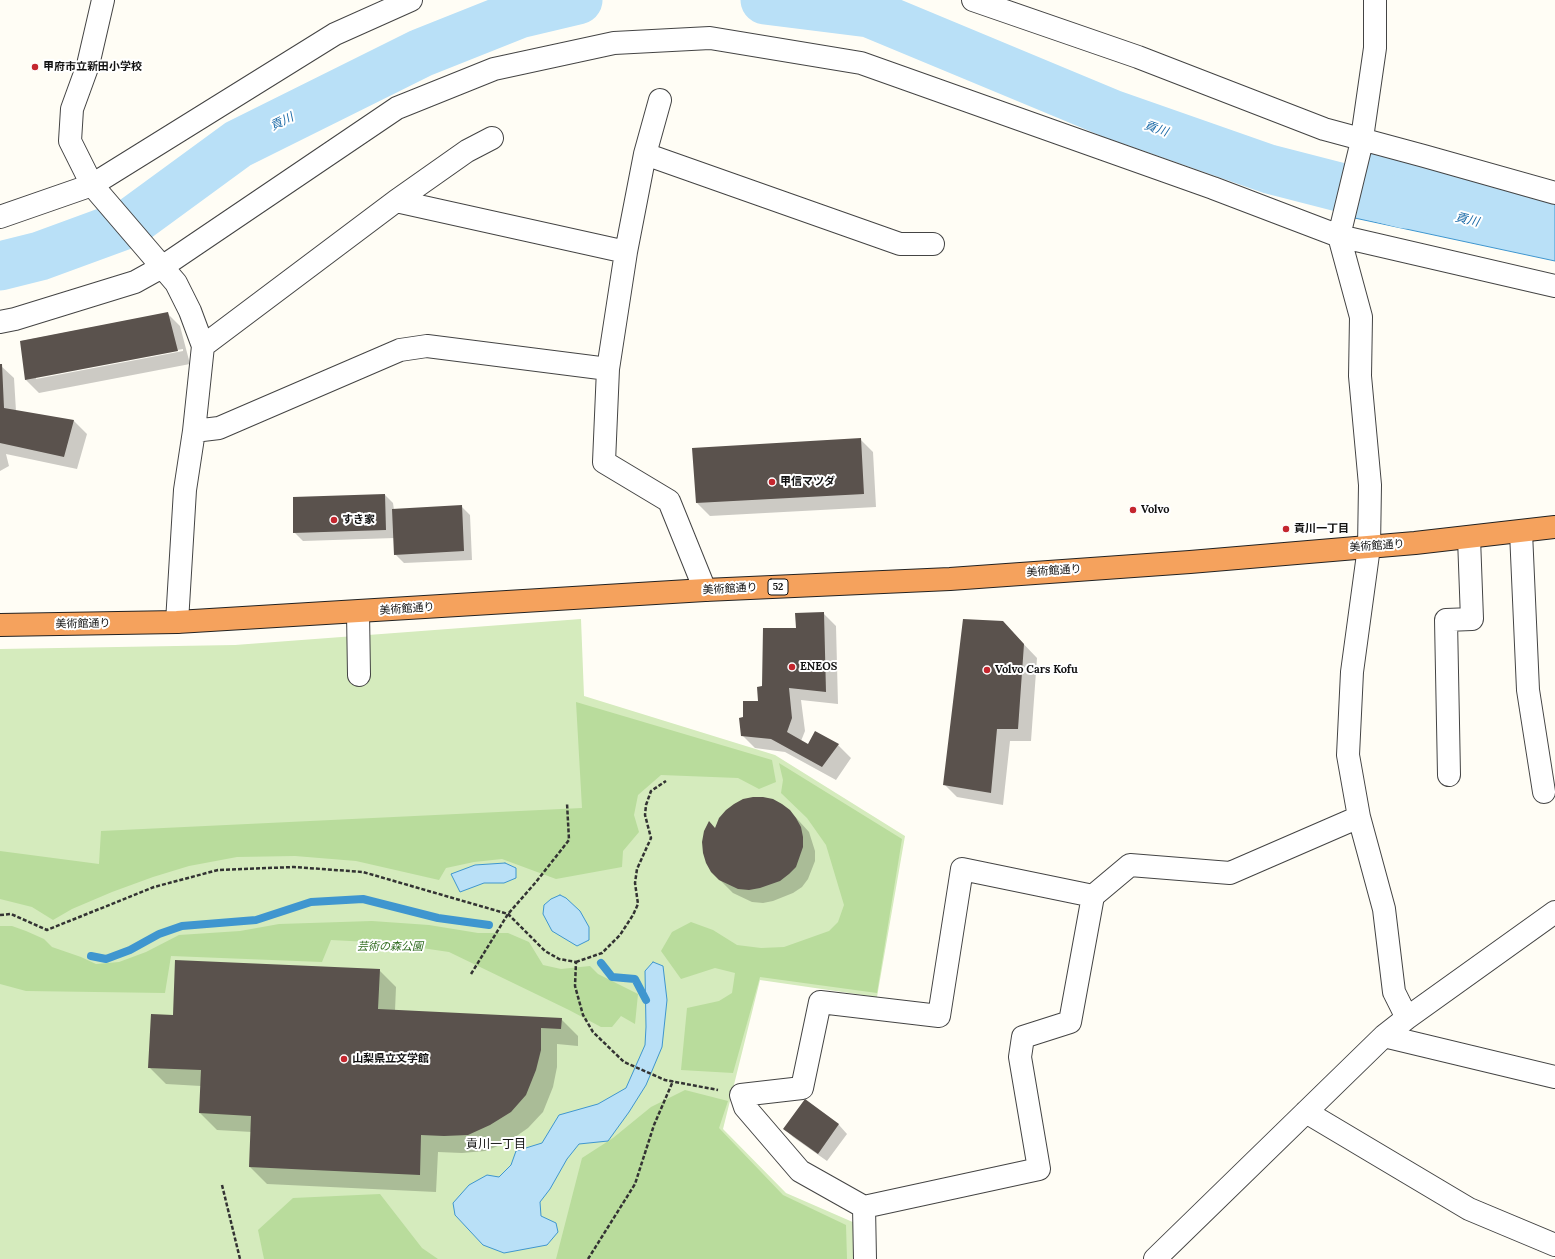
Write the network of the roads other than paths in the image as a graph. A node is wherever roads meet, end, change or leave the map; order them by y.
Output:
1 (103, 0) edge
2 (411, 0) edge
3 (973, 0) edge
4 (1375, 0) edge
5 (660, 100) dead end
6 (492, 138) dead end
7 (1361, 142) junction
8 (645, 154) junction
9 (94, 187) junction
10 (1555, 193) edge
11 (396, 201) junction
12 (0, 217) edge
13 (1340, 232) junction
14 (933, 244) dead end
15 (626, 252) junction
16 (159, 264) junction
17 (1555, 286) edge
18 (0, 322) edge
19 (203, 346) junction
20 (608, 369) junction
21 (194, 431) junction
22 (1555, 527) edge
23 (1521, 532) junction
24 (1469, 538) junction
25 (1369, 547) junction
26 (706, 590) junction
27 (358, 612) junction
28 (177, 622) junction
29 (0, 625) edge
30 (359, 675) dead end
31 (1449, 775) dead end
32 (1544, 792) dead end
33 (1359, 817) junction
34 (1093, 896) junction
35 (1555, 912) edge
36 (1407, 1018) junction
37 (1384, 1036) junction
38 (1555, 1077) edge
39 (1306, 1112) junction
40 (864, 1207) junction
41 (1555, 1245) edge
42 (865, 1259) edge
43 (1155, 1259) edge

1 - 9 street
2 - 9 street
3 - 7 street
4 - 7 street
5 - 8 street
6 - 11 street
7 - 10 street
7 - 13 street
8 - 14 street
8 - 15 street
9 - 12 street
9 - 16 street
11 - 15 street
11 - 19 street
13 - 16 street
13 - 17 street
13 - 25 street
15 - 20 street
16 - 18 street
16 - 19 street
19 - 21 street
20 - 21 street
20 - 26 street
21 - 28 street
22 - 23 highway, 美術館通り / 52
23 - 24 highway, 美術館通り / 52
23 - 32 street
24 - 25 highway, 美術館通り / 52
24 - 31 street
25 - 26 highway, 美術館通り / 52
25 - 33 street
26 - 27 highway, 美術館通り / 52
27 - 28 highway, 美術館通り / 52
27 - 30 street
28 - 29 highway, 美術館通り / 52
33 - 34 street
33 - 36 street
34 - 40 street
34 - 40 street
35 - 36 street
36 - 37 street
37 - 38 street
37 - 39 street
39 - 41 street
39 - 43 street
40 - 42 street

